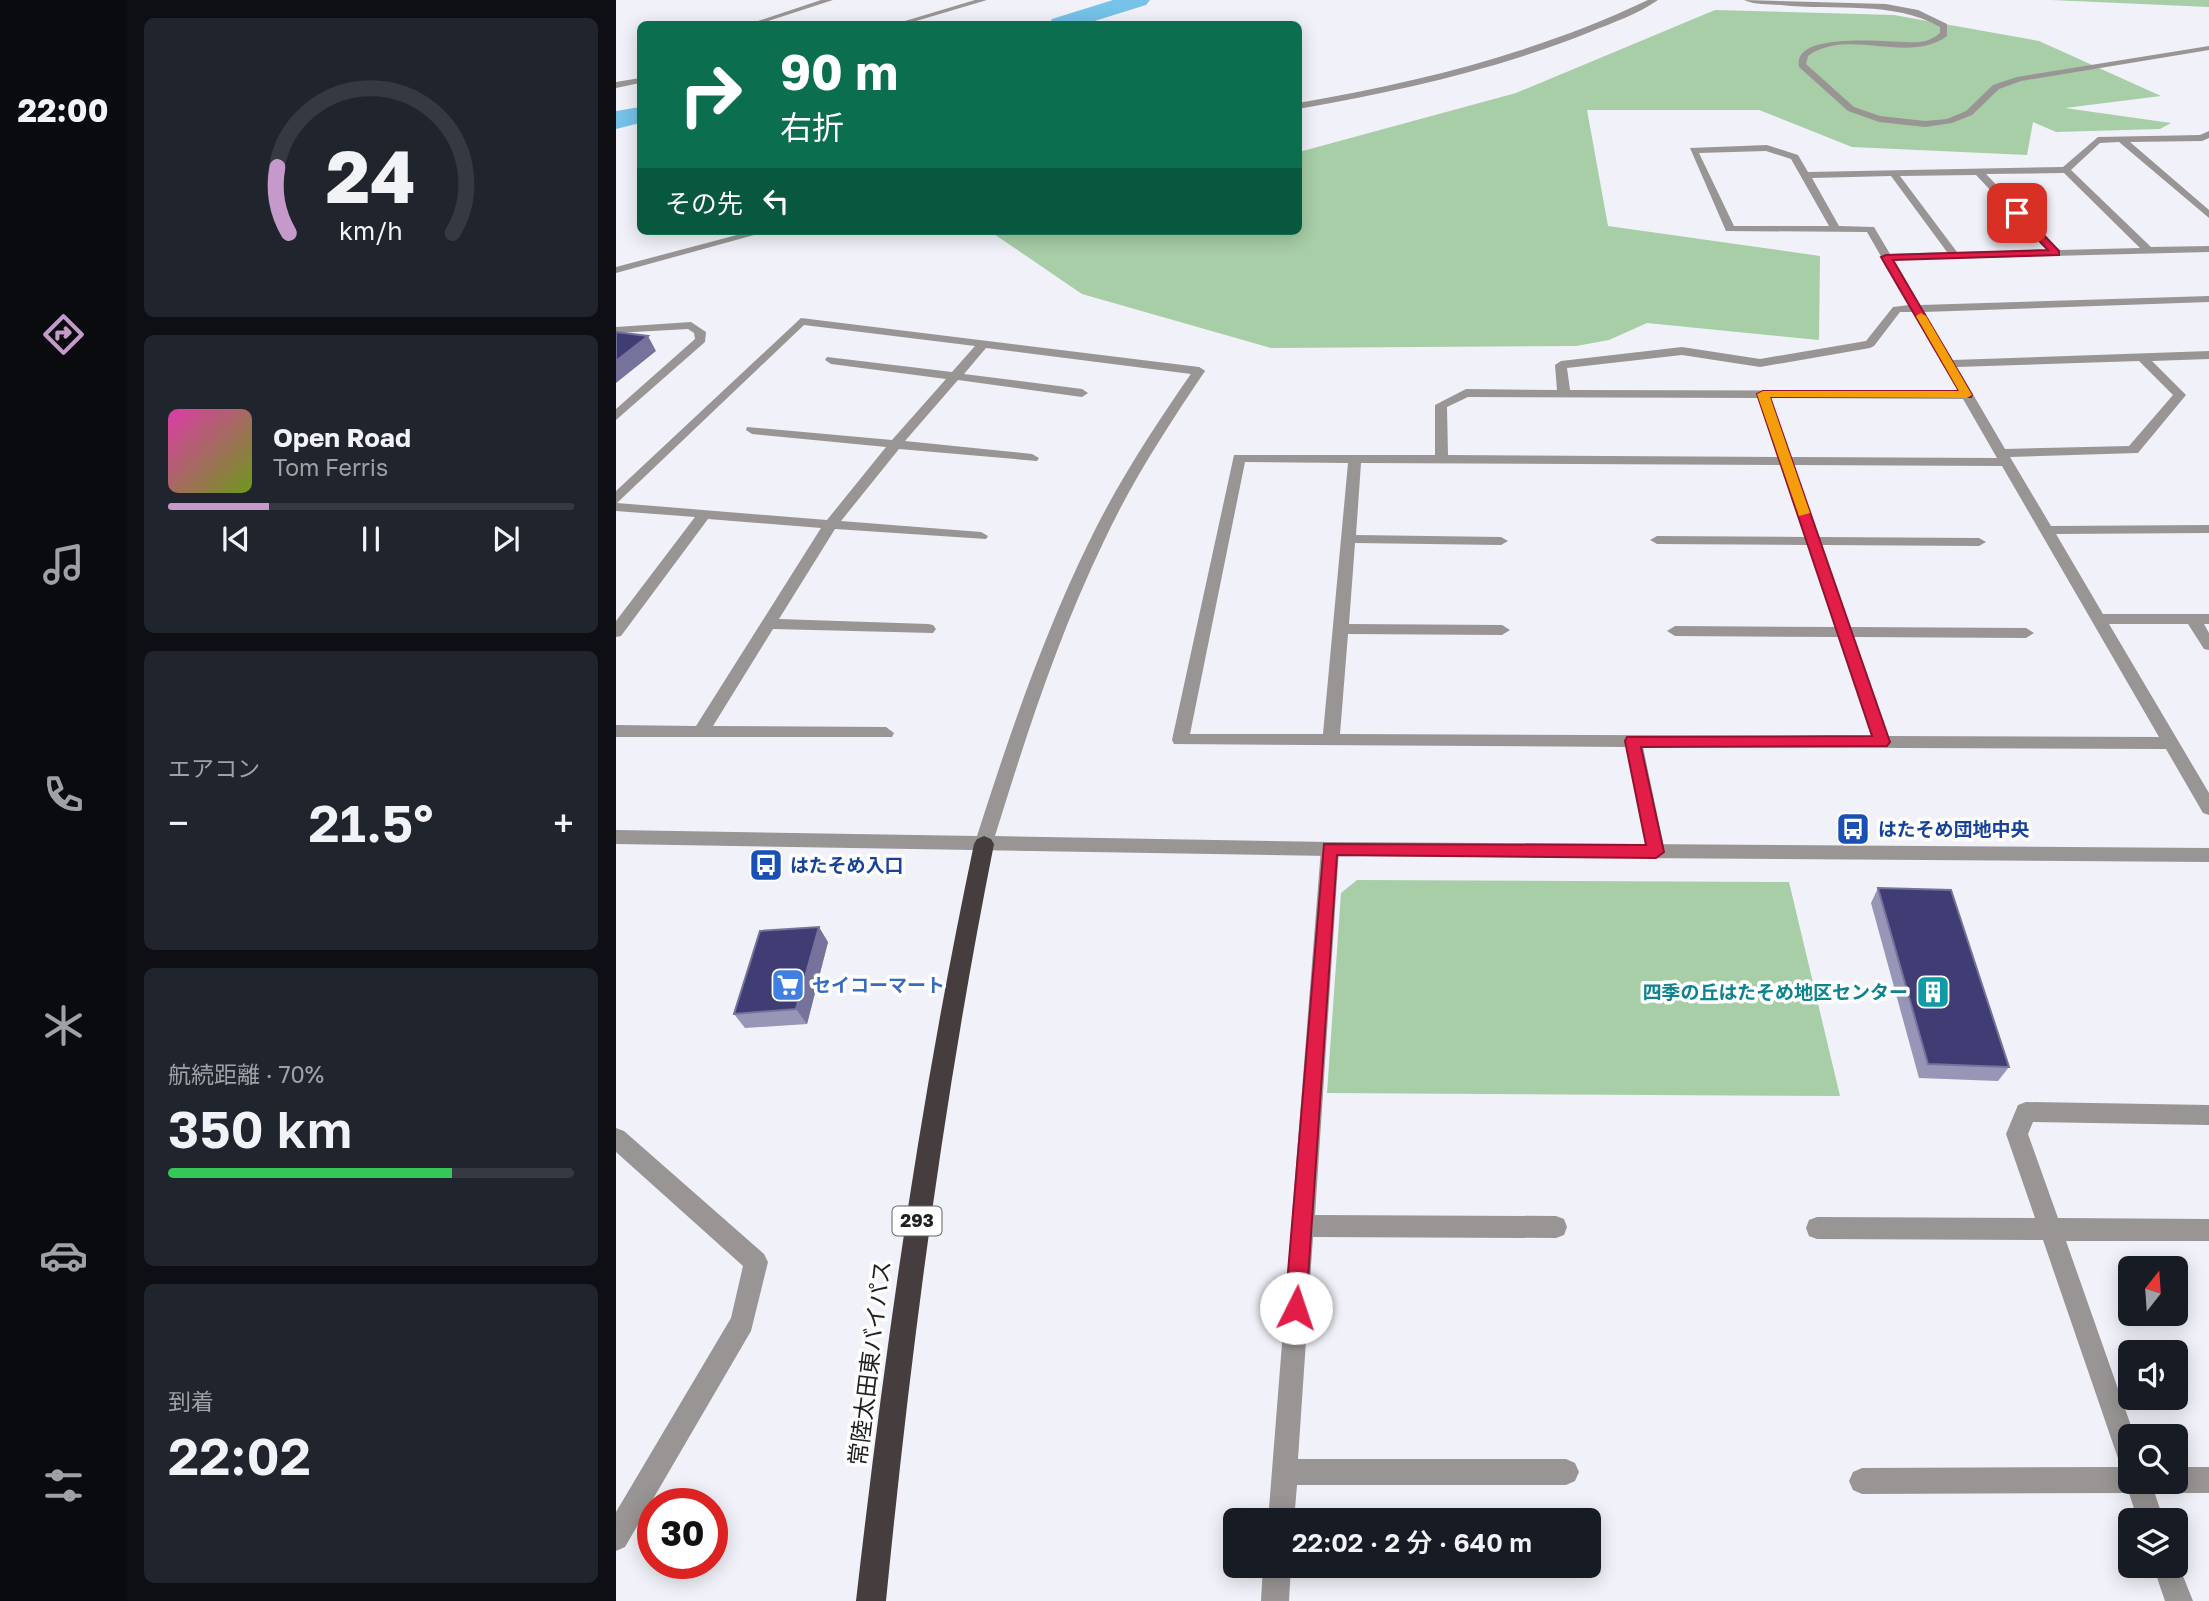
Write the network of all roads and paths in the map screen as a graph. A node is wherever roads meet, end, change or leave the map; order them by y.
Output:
1 (829, 0) edge
2 (983, 0) edge
3 (1654, 0) edge
4 (1748, 0) edge
5 (762, 21) edge
6 (910, 21) edge
7 (2209, 48) edge
8 (637, 73) edge
9 (637, 81) edge
10 (619, 84) edge
11 (1302, 105) edge
12 (2207, 138) edge
13 (2122, 140) junction
14 (2066, 170) junction
15 (1979, 173) junction
16 (1894, 174) junction
17 (1807, 175) junction
18 (2209, 215) edge
19 (1835, 228) junction
20 (749, 235) edge
21 (2209, 249) edge
22 (2148, 250) junction
23 (2056, 253) junction
24 (1955, 256) junction
25 (1886, 257) junction
26 (616, 270) edge
27 (2209, 299) edge
28 (1917, 309) junction
29 (616, 330) edge
30 (983, 344) junction
31 (2209, 355) edge
32 (2143, 358) junction
33 (831, 360) dead end
34 (1949, 365) junction
35 (956, 376) junction
36 (1082, 393) dead end
37 (1564, 394) junction
38 (1763, 394) junction
39 (1967, 395) junction
40 (616, 416) edge
41 (752, 430) dead end
42 (894, 446) junction
43 (1032, 458) dead end
44 (2004, 458) junction
45 (1355, 459) junction
46 (1441, 459) junction
47 (1786, 461) junction
48 (616, 499) edge
49 (616, 507) edge
50 (703, 516) junction
51 (830, 526) junction
52 (2209, 529) edge
53 (2046, 530) junction
54 (981, 536) dead end
55 (1350, 539) junction
56 (1657, 540) dead end
57 (1501, 541) dead end
58 (1813, 541) junction
59 (1979, 541) dead end
60 (2098, 619) junction
61 (2201, 619) edge
62 (767, 624) junction
63 (929, 629) dead end
64 (1343, 629) junction
65 (1502, 630) dead end
66 (1675, 631) dead end
67 (616, 632) edge
68 (1844, 632) junction
69 (2026, 633) dead end
70 (2209, 645) edge
71 (616, 731) edge
72 (700, 733) junction
73 (886, 733) dead end
74 (1331, 740) junction
75 (1633, 741) junction
76 (1882, 742) junction
77 (2171, 743) junction
78 (2209, 808) edge
79 (616, 837) edge
80 (984, 844) junction
81 (1330, 849) junction
82 (1656, 852) junction
83 (2209, 855) edge
84 (2209, 1115) edge
85 (616, 1138) edge
86 (1301, 1226) junction
87 (1556, 1227) dead end
88 (1817, 1228) dead end
89 (2052, 1230) junction
90 (2209, 1230) edge
91 (2118, 1424) edge
92 (1284, 1472) junction
93 (1566, 1472) dead end
94 (2118, 1480) edge
95 (2188, 1480) edge
96 (2209, 1480) edge
97 (1862, 1481) dead end
98 (1282, 1508) edge
99 (616, 1538) edge
100 (1276, 1578) edge
101 (2171, 1578) edge
102 (870, 1601) edge
103 (1275, 1601) edge
104 (2179, 1601) edge

1 - 5 street
2 - 6 street
3 - 11 street
4 - 7 street
8 - 10 street
9 - 10 street
12 - 13 street
13 - 14 street
13 - 18 street
14 - 15 street
14 - 22 street
15 - 16 street
15 - 23 street
16 - 17 street
16 - 24 street
17 - 19 street
17 - 19 street
19 - 25 street
20 - 26 street
21 - 22 street
22 - 23 street
23 - 24 street
24 - 25 street
25 - 28 street
27 - 28 street
28 - 34 street
28 - 37 street
29 - 40 street
30 - 35 street
30 - 48 street
30 - 80 street
31 - 32 street
32 - 34 street
32 - 44 street
33 - 35 street
34 - 39 street
35 - 36 street
35 - 42 street
37 - 38 street
37 - 46 street
38 - 39 street
38 - 47 street
39 - 44 street
41 - 42 street
42 - 43 street
42 - 51 street
44 - 47 street
44 - 53 street
45 - 46 street
45 - 55 street
45 - 74 street
46 - 47 street
47 - 58 street
49 - 50 street
50 - 51 street
50 - 67 street
51 - 54 street
51 - 62 street
52 - 53 street
53 - 60 street
55 - 57 street
55 - 64 street
56 - 58 street
58 - 59 street
58 - 68 street
60 - 61 street
60 - 77 street
61 - 70 street
62 - 63 street
62 - 72 street
64 - 65 street
64 - 74 street
66 - 68 street
68 - 69 street
68 - 76 street
71 - 72 street
72 - 73 street
74 - 75 street
75 - 76 street
75 - 82 street
76 - 77 street
77 - 78 street
79 - 80 street
80 - 81 street
80 - 102 highway, 常陸太田東バイパス / 293
81 - 82 street
81 - 86 street
82 - 83 street
84 - 89 street
85 - 99 street
86 - 87 street
86 - 92 street
88 - 89 street
89 - 90 street
89 - 91 street
92 - 93 street
92 - 98 street
94 - 97 street
95 - 96 street
100 - 103 street
101 - 104 street

